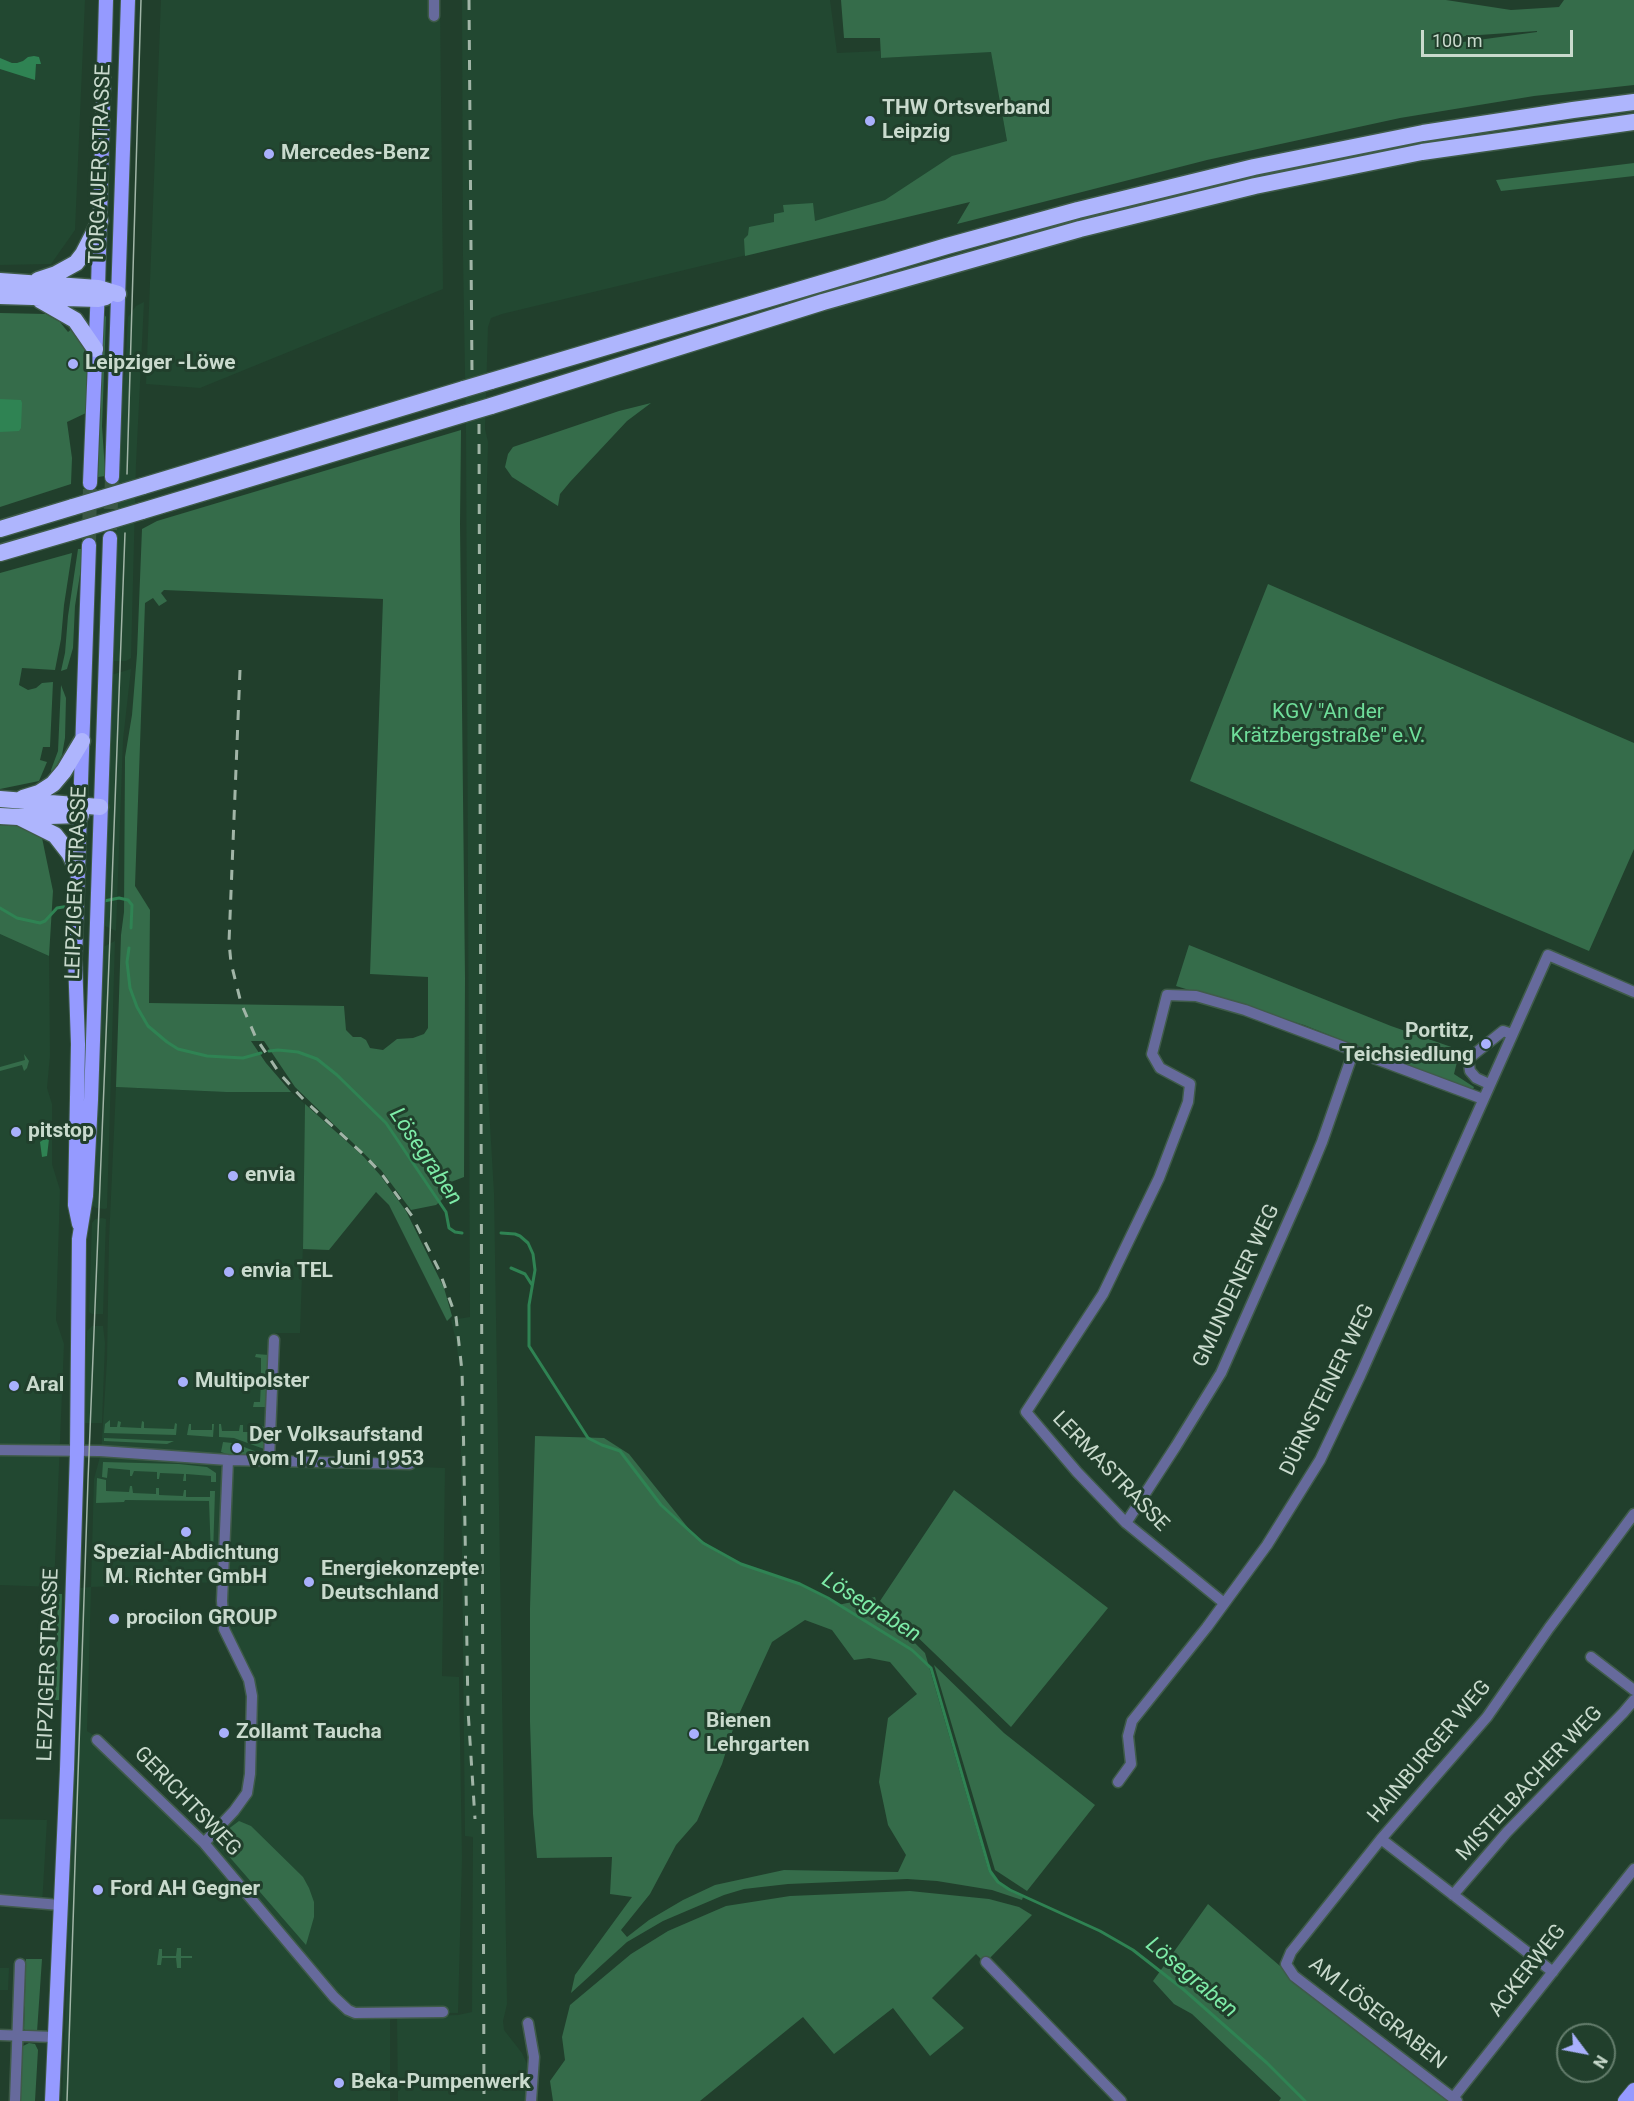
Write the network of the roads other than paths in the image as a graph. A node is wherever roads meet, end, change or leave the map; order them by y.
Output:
1 (106, 0) edge
2 (128, 0) edge
3 (434, 0) edge
4 (434, 16) dead end
5 (1634, 102) edge
6 (1634, 122) edge
7 (100, 221) junction
8 (0, 281) edge
9 (33, 290) junction
10 (98, 293) junction
11 (118, 294) junction
12 (0, 296) edge
13 (95, 349) junction
14 (112, 477) tunnel mouth
15 (90, 483) tunnel mouth
16 (0, 529) edge
17 (110, 538) tunnel mouth
18 (89, 545) tunnel mouth
19 (0, 553) edge
20 (82, 741) junction
21 (8, 799) edge
22 (79, 810) junction
23 (100, 811) junction
24 (0, 816) edge
25 (18, 817) junction
26 (77, 869) junction
27 (1634, 992) edge
28 (1512, 1034) junction
29 (1354, 1050) junction
30 (1489, 1084) junction
31 (1483, 1099) junction
32 (80, 1229) junction
33 (274, 1340) dead end
34 (0, 1450) edge
35 (77, 1451) junction
36 (228, 1460) junction
37 (269, 1460) junction
38 (410, 1464) dead end
39 (1632, 1520) edge
40 (1126, 1523) junction
41 (1224, 1603) junction
42 (1591, 1657) dead end
43 (1634, 1690) edge
44 (1634, 1700) edge
45 (97, 1740) dead end
46 (1118, 1782) dead end
47 (1381, 1839) junction
48 (204, 1843) junction
49 (1634, 1869) edge
50 (1453, 1895) junction
51 (0, 1900) edge
52 (60, 1905) junction
53 (986, 1962) dead end
54 (20, 1964) dead end
55 (1553, 1972) junction
56 (443, 2012) dead end
57 (528, 2023) dead end
58 (0, 2035) edge
59 (19, 2036) junction
60 (54, 2037) junction
61 (1634, 2090) edge
62 (1455, 2099) edge
63 (15, 2101) edge
64 (52, 2101) edge
65 (531, 2101) edge
66 (1121, 2101) edge
67 (1625, 2101) edge

1 - 7 main road, TORGAUER STRASSE
2 - 11 main road, TORGAUER STRASSE
3 - 4 street
5 - 16 highway, bridge
6 - 19 highway, bridge
7 - 9 highway
7 - 10 main road, TORGAUER STRASSE
8 - 9 highway
9 - 10 highway
9 - 12 highway
9 - 13 highway
10 - 11 highway
10 - 13 main road, TORGAUER STRASSE
11 - 14 main road, TORGAUER STRASSE
13 - 15 main road, TORGAUER STRASSE
17 - 23 main road, LEIPZIGER STRASSE
18 - 20 main road, LEIPZIGER STRASSE
20 - 21 highway
20 - 22 main road, LEIPZIGER STRASSE
21 - 22 highway
22 - 23 highway
22 - 25 highway
22 - 26 main road, LEIPZIGER STRASSE
23 - 32 main road, LEIPZIGER STRASSE
24 - 25 highway
25 - 26 highway
26 - 32 main road, LEIPZIGER STRASSE
27 - 28 street, DÜRNSTEINER WEG
28 - 30 street, DÜRNSTEINER WEG
28 - 30 street
29 - 31 street
29 - 40 street, GMUNDENER WEG
29 - 40 street, LERMASTRASSE
30 - 31 street, DÜRNSTEINER WEG
31 - 41 street, DÜRNSTEINER WEG
32 - 35 main road, LEIPZIGER STRASSE
33 - 37 street
34 - 35 street
35 - 36 street
35 - 52 main road, LEIPZIGER STRASSE
36 - 37 street
36 - 48 street
37 - 38 street
39 - 47 street, HAINBURGER WEG
40 - 41 street, LERMASTRASSE
41 - 46 street, DÜRNSTEINER WEG
42 - 43 street
44 - 50 street, MISTELBACHER WEG
45 - 48 street, GERICHTSWEG
47 - 50 street, HAINBURGER WEG
47 - 62 street, AM LÖSEGRABEN
48 - 56 street, GERICHTSWEG
49 - 55 street, ACKERWEG
50 - 55 street, HAINBURGER WEG
51 - 52 street
52 - 60 main road, LEIPZIGER STRASSE
53 - 66 street
54 - 59 street
55 - 62 street, ACKERWEG
57 - 65 street
58 - 59 street
59 - 60 street
59 - 63 street
60 - 64 main road, LEIPZIGER STRASSE
61 - 67 main road

